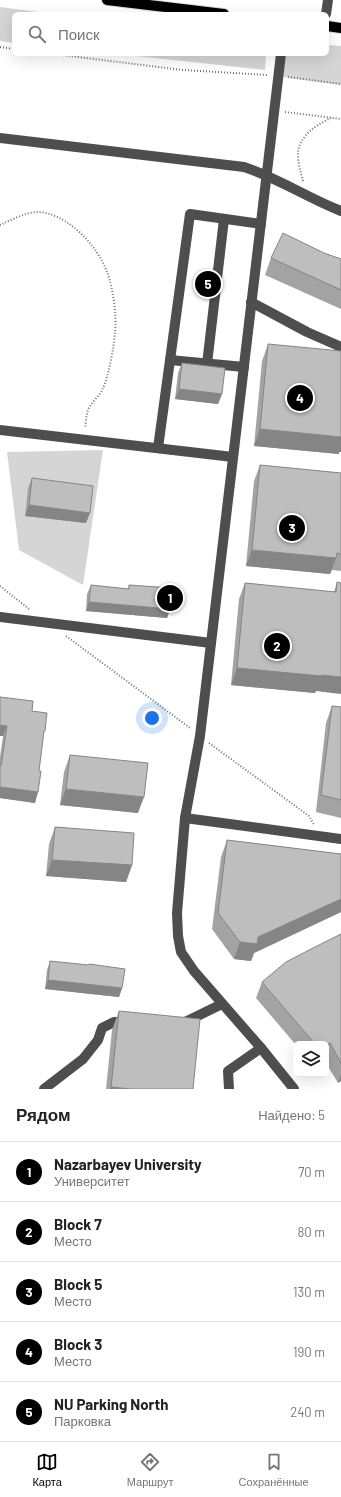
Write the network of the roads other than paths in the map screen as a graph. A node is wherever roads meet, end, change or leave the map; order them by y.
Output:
1 (108, 0) edge
2 (328, 0) edge
3 (207, 12) edge
4 (326, 12) edge
5 (329, 26) edge
6 (341, 28) edge
7 (280, 56) edge
8 (0, 138) edge
9 (266, 174) junction
10 (341, 211) edge
11 (224, 219) junction
12 (261, 224) junction
13 (251, 302) junction
14 (341, 347) edge
15 (170, 360) junction
16 (207, 364) junction
17 (244, 367) junction
18 (0, 430) edge
19 (158, 448) junction
20 (233, 457) junction
21 (0, 617) edge
22 (211, 644) junction
23 (185, 818) junction
24 (341, 839) edge
25 (222, 1004) junction
26 (141, 1024) edge
27 (170, 1026) edge
28 (261, 1048) junction
29 (44, 1089) edge
30 (229, 1089) edge
31 (294, 1089) edge

1 - 3 main road
2 - 4 street
5 - 6 main road
7 - 9 street
8 - 9 street
9 - 10 street
9 - 12 street
11 - 12 street
11 - 15 street
11 - 16 street
12 - 13 street
13 - 14 street
13 - 17 street
15 - 16 street
15 - 19 street
16 - 17 street
17 - 20 street
18 - 19 street
19 - 20 street
20 - 22 street
21 - 22 street
22 - 23 street
23 - 24 street
23 - 25 street
25 - 27 street
25 - 28 street
26 - 29 street
28 - 30 street
28 - 31 street

